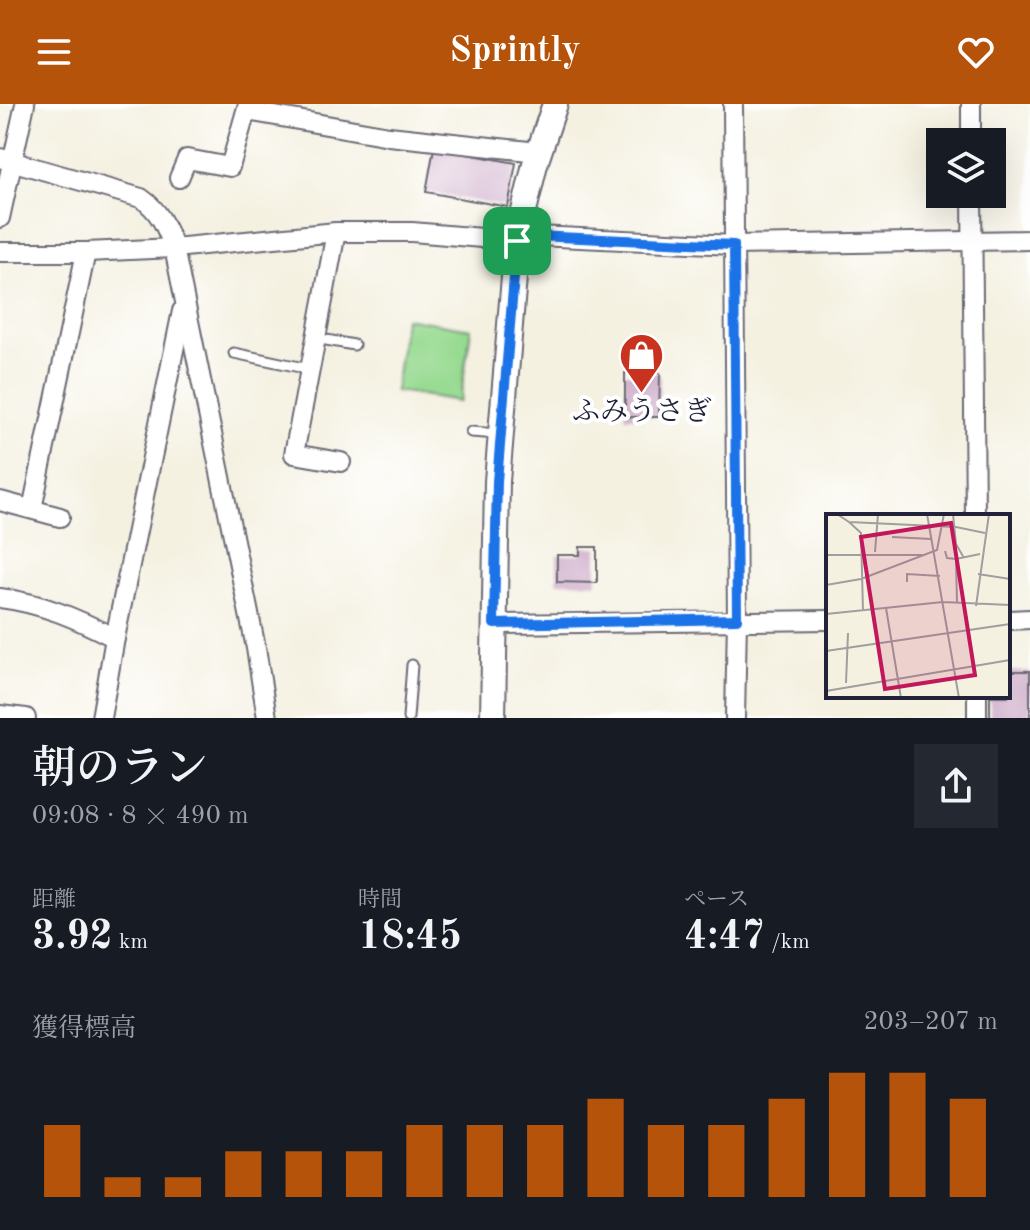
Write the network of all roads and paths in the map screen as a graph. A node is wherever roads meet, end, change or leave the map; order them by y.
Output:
1 (25, 104) edge
2 (555, 104) edge
3 (733, 104) edge
4 (971, 104) edge
5 (248, 107) edge
6 (971, 128) edge
7 (538, 152) junction
8 (6, 160) edge
9 (179, 178) dead end
10 (972, 208) edge
11 (0, 218) edge
12 (336, 232) junction
13 (973, 240) junction
14 (1030, 240) edge
15 (517, 241) junction
16 (734, 245) junction
17 (174, 248) junction
18 (0, 252) edge
19 (86, 252) junction
20 (184, 300) junction
21 (315, 338) junction
22 (354, 345) dead end
23 (234, 353) dead end
24 (309, 369) junction
25 (471, 432) dead end
26 (501, 434) junction
27 (341, 462) dead end
28 (0, 501) edge
29 (32, 509) junction
30 (975, 514) edge
31 (60, 517) dead end
32 (0, 598) edge
33 (737, 619) junction
34 (1030, 619) edge
35 (826, 620) edge
36 (1010, 620) edge
37 (494, 624) junction
38 (115, 638) junction
39 (412, 665) dead end
40 (0, 715) edge
41 (26, 718) edge
42 (101, 718) edge
43 (267, 718) edge
44 (408, 718) edge
45 (493, 718) edge
46 (735, 718) edge

1 - 8 street
2 - 7 street
3 - 16 street
4 - 6 street
5 - 7 street
5 - 9 street
7 - 15 street
8 - 11 street
8 - 17 street
10 - 13 street
12 - 15 street
12 - 17 street
12 - 21 street
13 - 14 street
13 - 16 street
13 - 30 street
15 - 16 street
15 - 26 street
16 - 33 street
17 - 19 street
17 - 20 street
18 - 19 street
19 - 29 street
20 - 38 street
20 - 43 street
21 - 22 lane
21 - 24 street
23 - 24 lane
24 - 27 street
25 - 26 lane
26 - 37 street
28 - 29 street
29 - 31 street
32 - 38 street
33 - 35 street
33 - 37 street
33 - 46 street
34 - 36 street
37 - 45 street
38 - 42 street
39 - 44 lane
40 - 41 street

